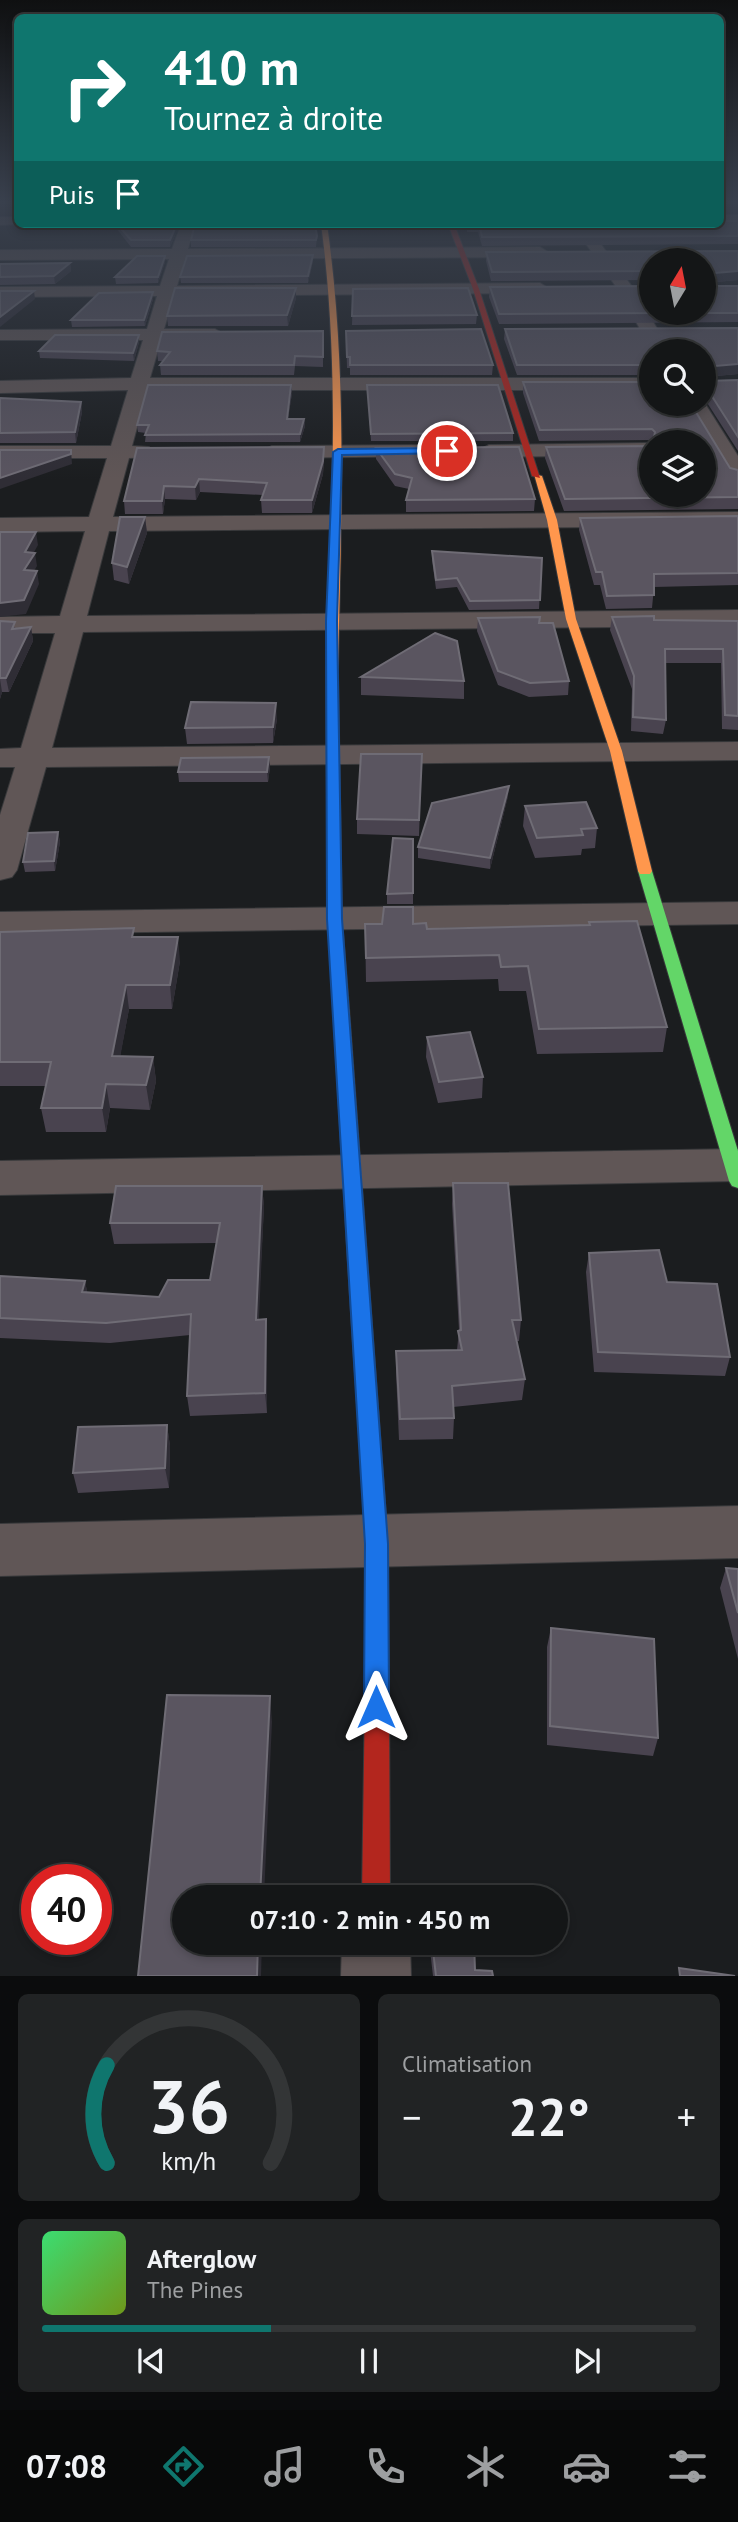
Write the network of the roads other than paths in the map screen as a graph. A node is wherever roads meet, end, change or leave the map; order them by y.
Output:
1 (49, 296) edge
2 (165, 296) edge
3 (333, 296) edge
4 (477, 296) edge
5 (630, 296) edge
6 (623, 331) edge
7 (650, 331) junction
8 (675, 331) edge
9 (481, 332) junction
10 (515, 332) edge
11 (153, 334) junction
12 (237, 334) edge
13 (0, 335) edge
14 (655, 339) edge
15 (25, 341) junction
16 (2, 380) edge
17 (138, 384) junction
18 (639, 384) edge
19 (336, 385) junction
20 (507, 386) junction
21 (702, 416) edge
22 (639, 449) edge
23 (722, 449) edge
24 (529, 451) junction
25 (0, 452) edge
26 (118, 452) junction
27 (159, 452) edge
28 (255, 452) edge
29 (338, 452) junction
30 (738, 473) edge
31 (738, 519) edge
32 (552, 520) junction
33 (335, 522) junction
34 (100, 524) junction
35 (0, 525) edge
36 (738, 618) edge
37 (571, 619) junction
38 (332, 621) junction
39 (70, 624) junction
40 (0, 625) edge
41 (616, 751) junction
42 (738, 751) edge
43 (335, 752) junction
44 (0, 758) edge
45 (35, 758) junction
46 (0, 870) edge
47 (738, 913) edge
48 (656, 915) junction
49 (335, 919) junction
50 (0, 923) edge
51 (352, 1171) junction
52 (736, 1171) edge
53 (0, 1178) edge
54 (738, 1532) edge
55 (377, 1544) junction
56 (0, 1549) edge
57 (376, 1885) edge
58 (376, 1955) edge
59 (376, 1976) edge

1 - 15 street
2 - 11 street
3 - 19 street
4 - 9 street
5 - 7 street
6 - 7 street
7 - 8 street
7 - 14 street
9 - 10 street
9 - 20 street
11 - 12 street
11 - 15 street
11 - 17 street
13 - 15 street
16 - 17 street
17 - 19 street
17 - 26 street
18 - 20 street
19 - 20 street
19 - 29 street
20 - 24 street
21 - 23 street
22 - 24 street
23 - 30 street
24 - 29 street
24 - 32 street
25 - 26 street
26 - 27 street
26 - 34 street
28 - 29 street
29 - 33 street
31 - 32 street
32 - 33 street
32 - 37 street
33 - 34 street
33 - 38 street
34 - 35 street
34 - 39 street
36 - 37 street
37 - 38 street
37 - 41 street
38 - 39 street
38 - 43 street
39 - 40 street
39 - 45 street
41 - 42 street
41 - 43 street
41 - 48 street
43 - 45 street
43 - 49 street
44 - 45 street
45 - 46 street
47 - 48 street
48 - 49 street
48 - 52 street
49 - 50 street
49 - 51 street
51 - 52 street
51 - 53 street
51 - 55 street
54 - 55 street
55 - 56 street
55 - 57 street
58 - 59 street

